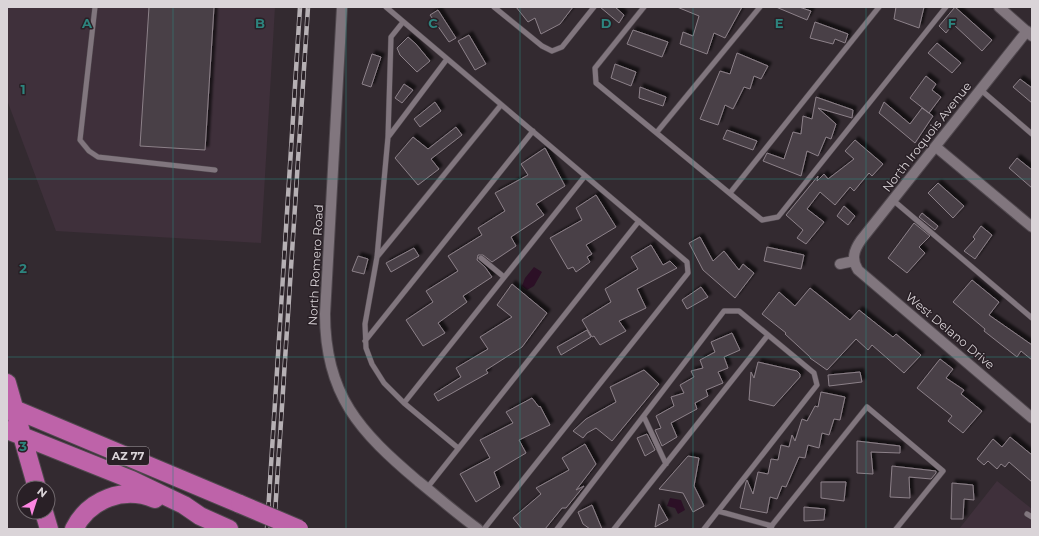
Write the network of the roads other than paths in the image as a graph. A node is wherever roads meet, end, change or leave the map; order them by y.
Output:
1 (94, 7) edge
2 (342, 7) edge
3 (386, 7) edge
4 (494, 7) edge
5 (594, 7) edge
6 (644, 7) edge
7 (760, 7) edge
8 (879, 7) edge
9 (946, 7) edge
10 (999, 7) edge
11 (404, 22) junction
12 (1030, 33) edge
13 (447, 59) junction
14 (981, 90) junction
15 (501, 105) junction
16 (533, 131) junction
17 (657, 132) junction
18 (1032, 134) edge
19 (388, 137) junction
20 (936, 147) junction
21 (215, 170) dead end
22 (585, 176) junction
23 (730, 193) junction
24 (894, 201) junction
25 (639, 221) junction
26 (1032, 227) edge
27 (377, 257) junction
28 (481, 258) dead end
29 (854, 261) junction
30 (840, 264) dead end
31 (504, 277) junction
32 (1032, 318) edge
33 (768, 335) junction
34 (365, 341) junction
35 (7, 383) edge
36 (404, 403) junction
37 (11, 407) edge
38 (644, 417) junction
39 (1032, 418) edge
40 (15, 434) edge
41 (458, 448) junction
42 (666, 464) junction
43 (34, 480) edge
44 (427, 488) junction
45 (718, 511) junction
46 (1027, 514) dead end
47 (200, 516) junction
48 (1032, 518) edge
49 (771, 528) edge
50 (74, 529) edge
51 (229, 529) edge
52 (299, 529) edge
53 (478, 529) edge
54 (484, 529) edge
55 (557, 529) edge
56 (614, 529) edge
57 (704, 529) edge
58 (896, 529) edge

1 - 21 lane
2 - 44 street, North Romero Road
3 - 11 lane
4 - 5 lane
6 - 17 lane
7 - 17 lane
8 - 23 lane
9 - 23 lane
10 - 12 street
11 - 13 lane
11 - 19 lane
12 - 14 street, North Iroquois Avenue
13 - 15 lane
13 - 19 lane
14 - 18 lane
14 - 20 street, North Iroquois Avenue
15 - 16 lane
15 - 27 lane
16 - 22 lane
16 - 34 lane
17 - 23 lane
19 - 27 lane
20 - 24 street, North Iroquois Avenue
20 - 26 street
22 - 25 lane
22 - 31 lane
24 - 29 street, North Iroquois Avenue
24 - 32 lane
25 - 41 lane
25 - 54 lane
27 - 34 lane
28 - 31 lane
29 - 30 street
29 - 39 street, West Delano Drive
31 - 36 lane
33 - 38 lane
33 - 42 lane
33 - 45 lane
34 - 36 lane
35 - 37 highway
36 - 41 lane
37 - 40 highway
37 - 52 highway, AZ 77, bridge
38 - 42 lane
38 - 55 lane
40 - 43 highway
40 - 47 highway, AZ 77
41 - 44 lane
42 - 56 lane
44 - 53 street, North Romero Road
45 - 49 lane
45 - 57 lane
46 - 48 lane
47 - 50 highway
47 - 51 highway, AZ 77
49 - 58 lane

